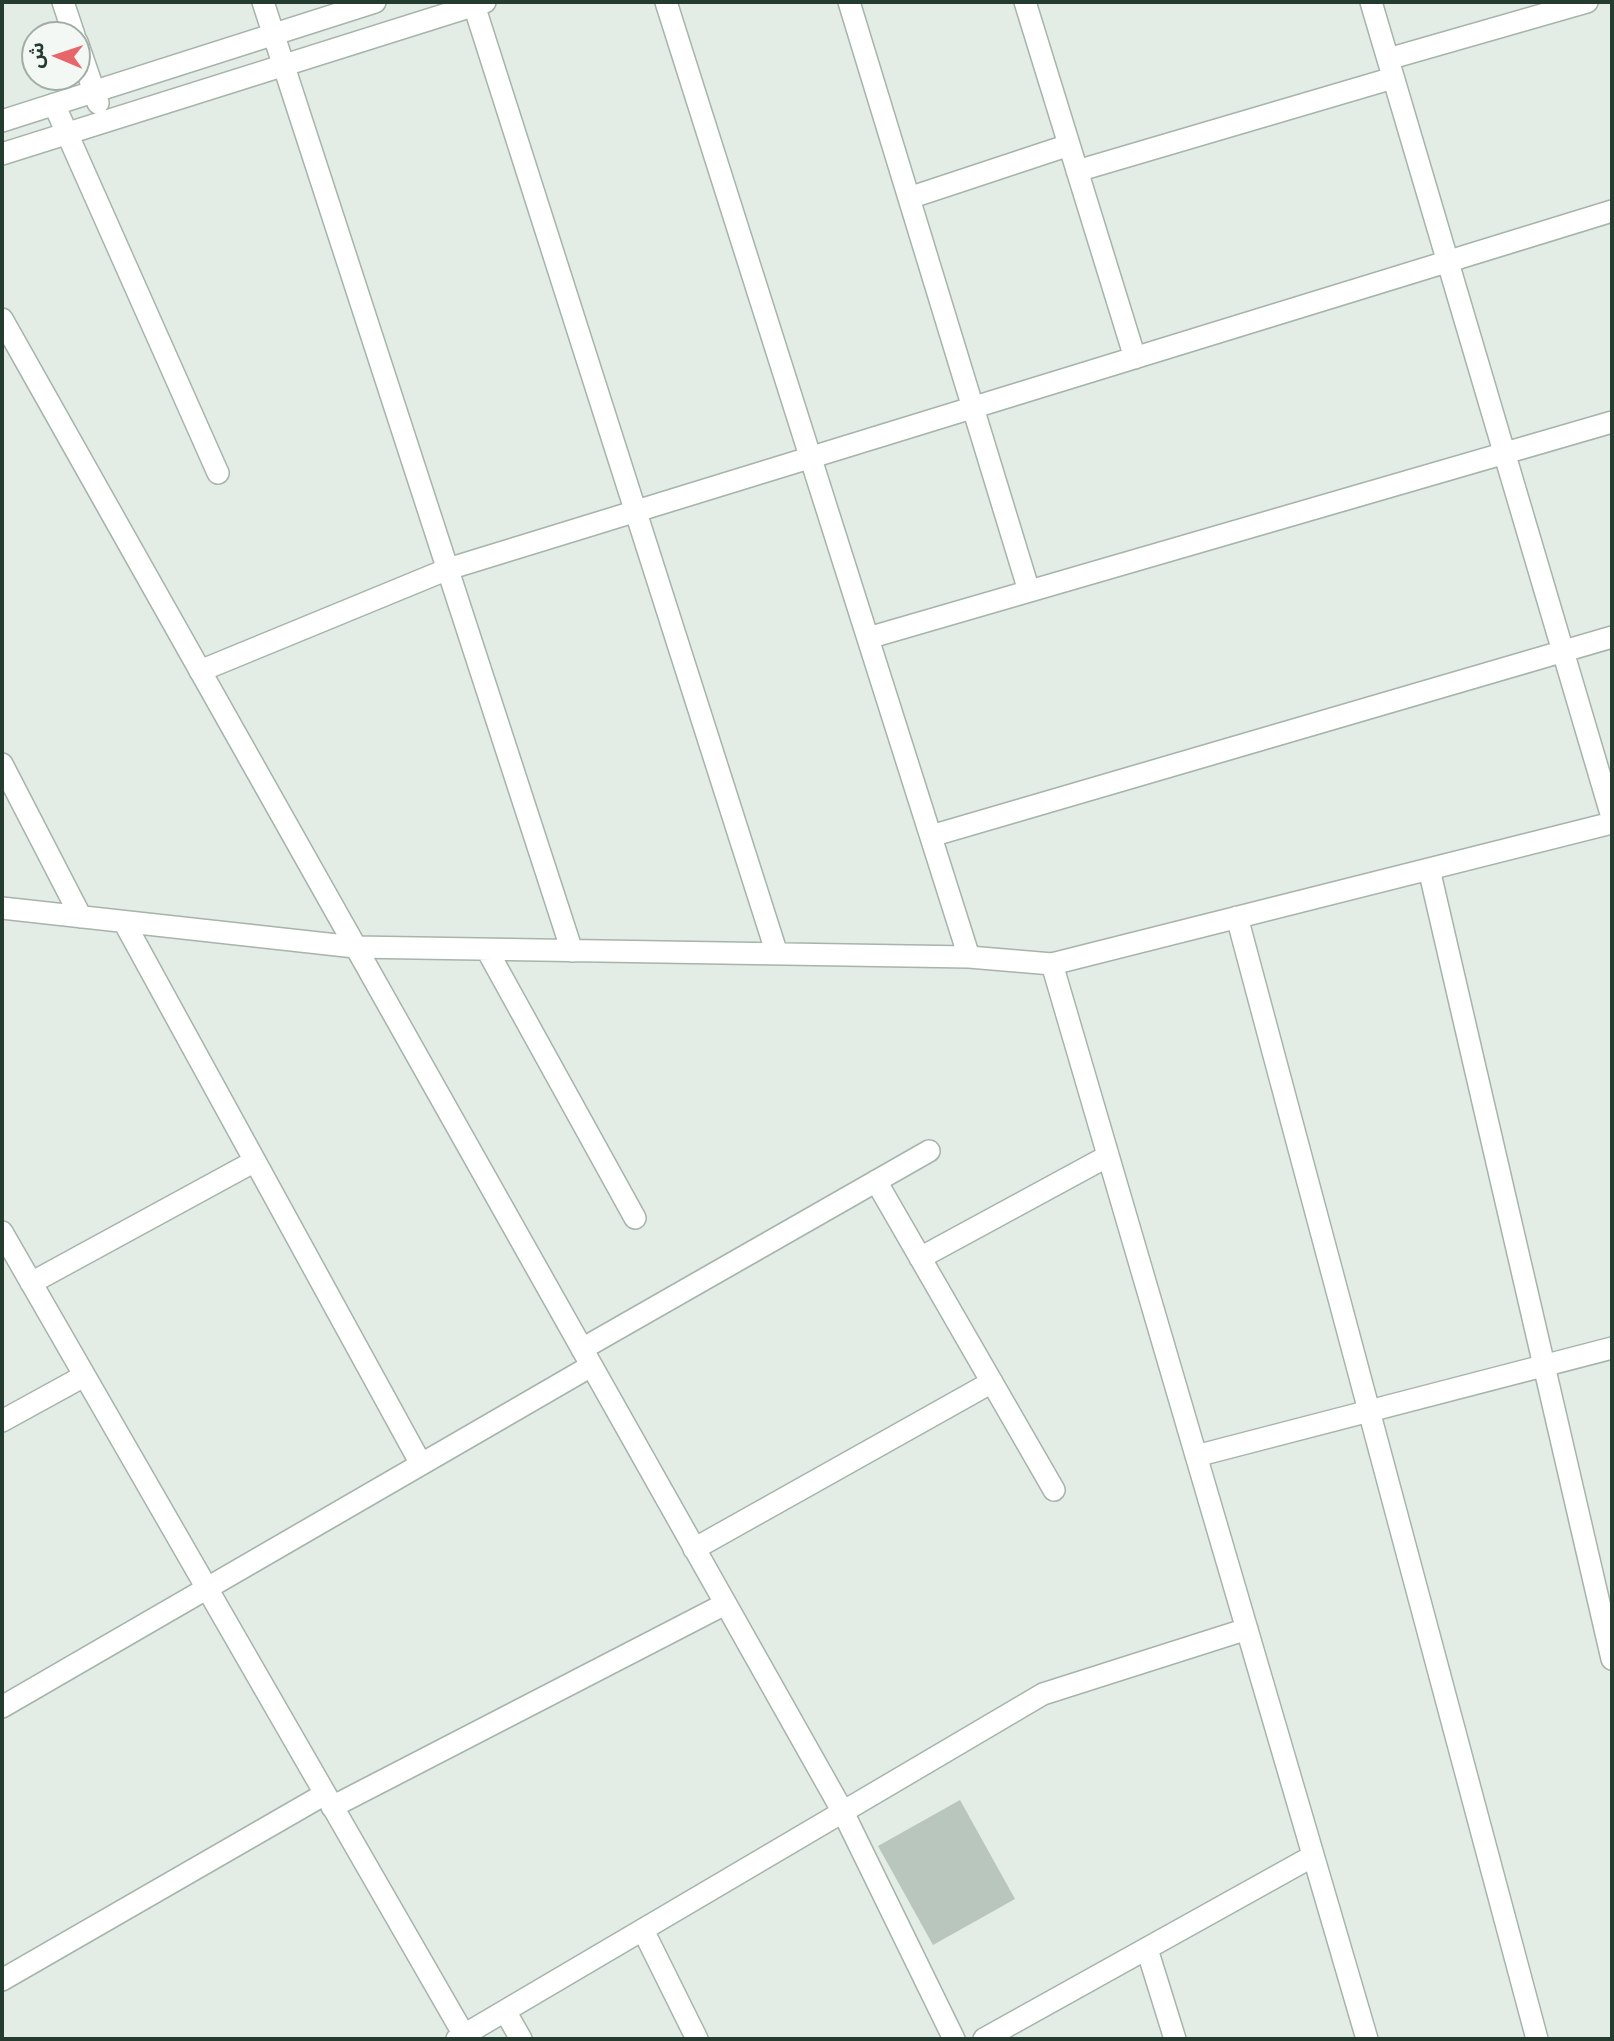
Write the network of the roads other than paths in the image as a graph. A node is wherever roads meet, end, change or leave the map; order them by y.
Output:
1 (63, 2) edge
2 (263, 2) edge
3 (374, 2) edge
4 (666, 2) edge
5 (849, 2) edge
6 (1025, 2) edge
7 (1371, 2) edge
8 (1587, 2) edge
9 (478, 3) edge
10 (69, 21) edge
11 (274, 34) junction
12 (284, 65) junction
13 (1391, 69) junction
14 (91, 83) edge
15 (94, 92) junction
16 (54, 104) junction
17 (2, 121) edge
18 (104, 121) junction
19 (67, 134) junction
20 (1069, 145) junction
21 (2, 154) edge
22 (1077, 171) junction
23 (909, 198) junction
24 (1612, 211) edge
25 (1448, 262) junction
26 (2, 319) edge
27 (7, 341) edge
28 (1135, 358) junction
29 (973, 408) junction
30 (1612, 422) edge
31 (1505, 453) junction
32 (810, 458) junction
33 (218, 473) dead end
34 (636, 512) junction
35 (448, 569) junction
36 (1029, 591) junction
37 (1612, 637) edge
38 (868, 638) junction
39 (1563, 652) junction
40 (200, 671) junction
41 (2, 764) edge
42 (1612, 817) edge
43 (1612, 823) edge
44 (931, 836) junction
45 (1429, 869) junction
46 (2, 908) edge
47 (81, 917) junction
48 (1237, 918) junction
49 (124, 922) junction
50 (355, 947) junction
51 (487, 950) junction
52 (572, 951) junction
53 (777, 954) junction
54 (969, 957) junction
55 (1052, 964) junction
56 (929, 1150) dead end
57 (1108, 1156) junction
58 (254, 1160) junction
59 (876, 1181) junction
60 (635, 1218) dead end
61 (2, 1232) edge
62 (920, 1258) junction
63 (31, 1283) junction
64 (1612, 1349) edge
65 (587, 1357) junction
66 (1545, 1366) junction
67 (84, 1376) junction
68 (992, 1382) junction
69 (1369, 1411) junction
70 (2, 1421) edge
71 (1196, 1456) junction
72 (421, 1464) junction
73 (1054, 1490) dead end
74 (694, 1549) junction
75 (206, 1588) junction
76 (725, 1604) junction
77 (1247, 1629) junction
78 (1612, 1658) edge
79 (2, 1707) edge
80 (329, 1800) junction
81 (843, 1812) junction
82 (1313, 1856) junction
83 (643, 1930) junction
84 (1147, 1949) junction
85 (2, 1980) edge
86 (505, 2011) junction
87 (460, 2037) edge
88 (521, 2039) edge
89 (697, 2039) edge
90 (954, 2039) edge
91 (984, 2039) edge
92 (1175, 2039) edge
93 (1367, 2039) edge
94 (1537, 2039) edge

1 - 10 street
2 - 11 street
3 - 11 street
4 - 32 street
5 - 23 street
6 - 20 street
7 - 13 street
8 - 13 street
9 - 12 street
9 - 34 street
11 - 12 street
11 - 15 street
12 - 18 street
12 - 35 street
13 - 22 street
13 - 25 street
14 - 15 street
15 - 16 street
15 - 18 street
16 - 17 street
16 - 19 street
18 - 19 street
19 - 21 street
19 - 33 street
20 - 22 street
20 - 23 street
22 - 28 street
23 - 29 street
24 - 25 street
25 - 28 street
25 - 31 street
26 - 27 street
27 - 40 street
28 - 29 street
29 - 32 street
29 - 36 street
30 - 31 street
31 - 36 street
31 - 39 street
32 - 34 street
32 - 38 street
34 - 35 street
34 - 53 street
35 - 40 street
35 - 52 street
36 - 38 street
37 - 39 street
38 - 44 street
39 - 42 street
39 - 44 street
40 - 50 street
41 - 47 street
43 - 45 street
44 - 54 street
45 - 48 street
45 - 66 street
46 - 47 street
47 - 49 street
48 - 55 street
48 - 69 street
49 - 50 street
49 - 58 street
50 - 51 street
50 - 65 street
51 - 52 street
51 - 60 street
52 - 53 street
53 - 54 street
54 - 55 street
55 - 57 street
56 - 59 street
57 - 62 street
57 - 71 street
58 - 63 street
58 - 72 street
59 - 62 street
59 - 65 street
61 - 63 street
62 - 68 street
63 - 67 street
64 - 66 street
65 - 72 street
65 - 74 street
66 - 69 street
66 - 78 street
67 - 70 street
67 - 75 street
68 - 73 street
68 - 74 street
69 - 71 street
69 - 94 street
71 - 77 street
72 - 75 street
74 - 76 street
75 - 79 street
75 - 80 street
76 - 80 street
76 - 81 street
77 - 81 street
77 - 82 street
80 - 85 street
80 - 87 street
81 - 83 street
81 - 90 street
82 - 84 street
82 - 93 street
83 - 86 street
83 - 89 street
84 - 91 street
84 - 92 street
86 - 87 street
86 - 88 street

